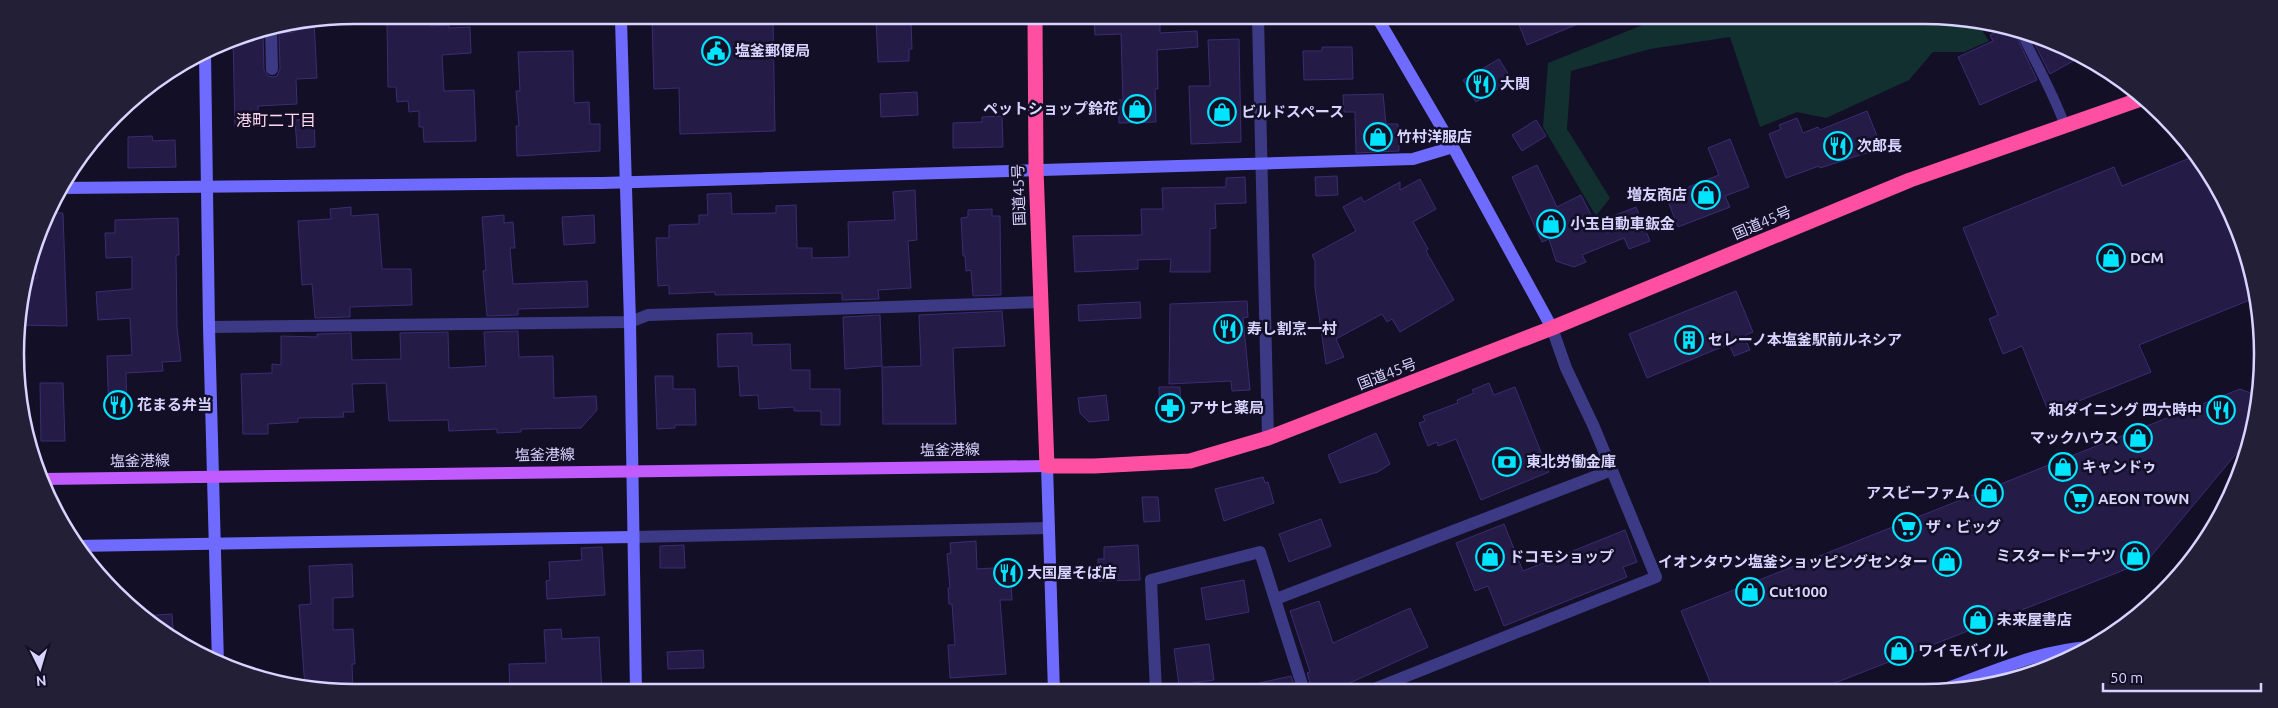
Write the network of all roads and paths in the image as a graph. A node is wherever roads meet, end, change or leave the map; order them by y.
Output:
1 (621, 24) edge
2 (1035, 24) edge
3 (1258, 24) edge
4 (1381, 24) edge
5 (271, 34) edge
6 (2025, 39) edge
7 (205, 60) edge
8 (272, 69) dead end
9 (2136, 101) edge
10 (2065, 126) junction
11 (1453, 147) junction
12 (1262, 163) junction
13 (1036, 169) junction
14 (626, 181) junction
15 (207, 185) junction
16 (69, 188) edge
17 (1040, 302) junction
18 (630, 322) junction
19 (209, 327) junction
20 (1552, 328) junction
21 (1268, 438) junction
22 (1047, 466) junction
23 (632, 470) junction
24 (1612, 470) junction
25 (213, 476) junction
26 (49, 479) edge
27 (1049, 528) junction
28 (633, 537) junction
29 (216, 545) junction
30 (85, 546) edge
31 (1276, 599) junction
32 (2074, 648) edge
33 (218, 654) edge
34 (1968, 681) edge
35 (636, 684) edge
36 (1054, 684) edge
37 (1156, 684) edge
38 (1302, 684) edge
39 (1387, 684) edge

1 - 14 street
2 - 13 highway, 国道45号
3 - 12 street
4 - 11 street
5 - 8 street
6 - 10 lane
7 - 15 street
9 - 10 highway, 国道45号
10 - 20 highway, 国道45号
11 - 12 street
11 - 20 street
12 - 13 street
12 - 21 street
13 - 14 street
13 - 17 highway, 国道45号
14 - 15 street
14 - 18 street
15 - 16 street
15 - 19 street
17 - 18 street
17 - 22 highway, 国道45号
18 - 19 street
18 - 23 street
19 - 25 street
20 - 21 highway, 国道45号
20 - 24 street
21 - 22 highway, 国道45号
22 - 23 main road, 塩釜港線
22 - 27 street
23 - 25 main road, 塩釜港線
23 - 28 street
24 - 31 street
24 - 39 street
25 - 26 main road, 塩釜港線
25 - 29 street
27 - 28 street
27 - 36 street
28 - 29 street
28 - 35 street
29 - 30 street
29 - 33 street
31 - 37 street
31 - 38 street
32 - 34 street

